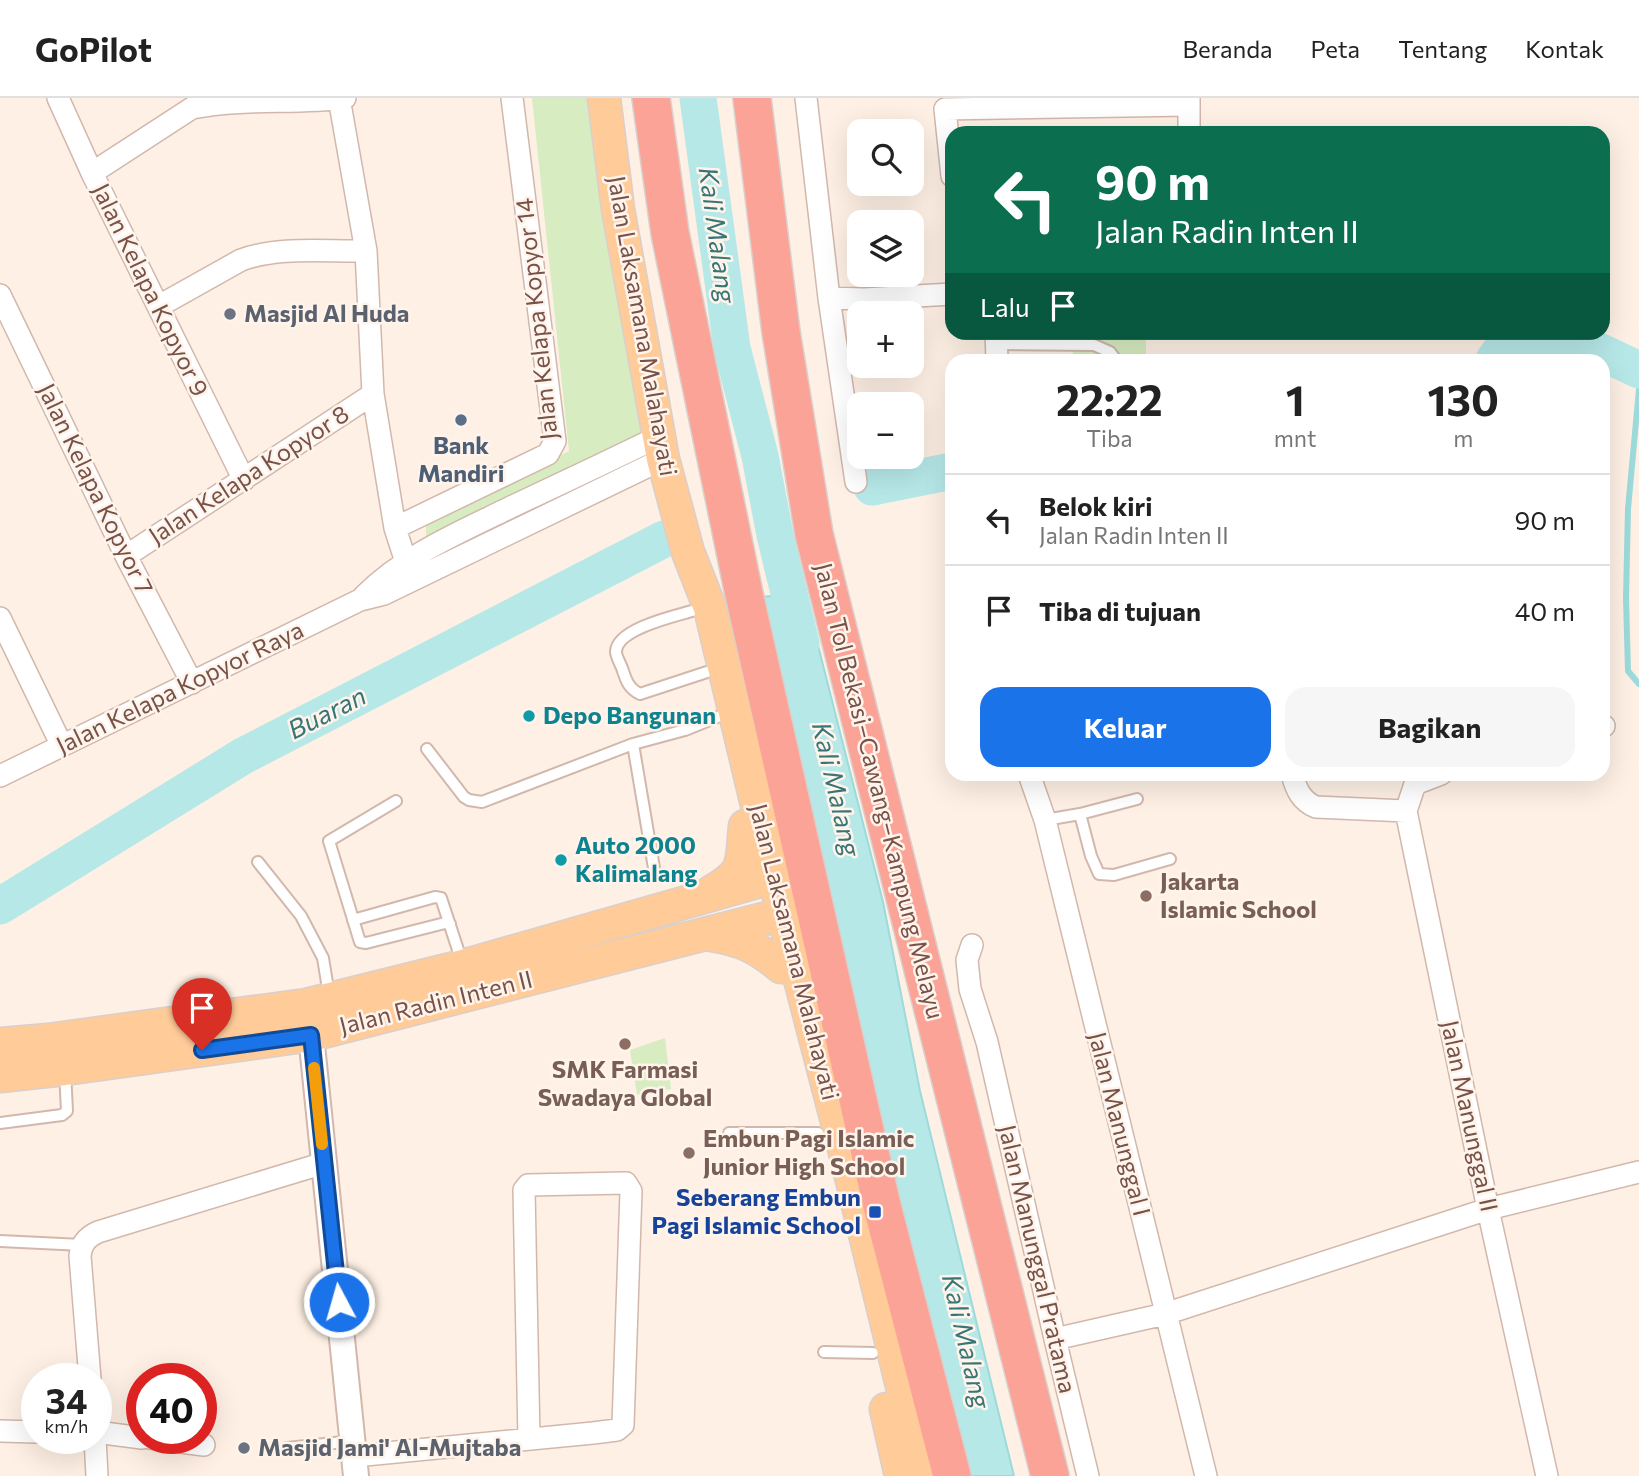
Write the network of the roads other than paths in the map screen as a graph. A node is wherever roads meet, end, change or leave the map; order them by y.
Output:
1 (58, 98) edge
2 (339, 98) edge
3 (345, 98) edge
4 (512, 98) edge
5 (604, 98) edge
6 (651, 98) edge
7 (752, 98) edge
8 (775, 98) edge
9 (806, 98) edge
10 (1189, 102) edge
11 (947, 126) edge
12 (1189, 126) edge
13 (92, 173) junction
14 (366, 251) junction
15 (945, 293) edge
16 (0, 295) edge
17 (829, 298) junction
18 (159, 306) junction
19 (782, 332) junction
20 (996, 346) edge
21 (1112, 354) edge
22 (373, 394) junction
23 (660, 448) junction
24 (244, 480) junction
25 (856, 482) dead end
26 (395, 528) junction
27 (688, 552) junction
28 (126, 556) junction
29 (411, 570) junction
30 (692, 611) junction
31 (0, 618) edge
32 (707, 672) junction
33 (192, 682) junction
34 (717, 717) junction
35 (633, 744) junction
36 (62, 746) junction
37 (427, 749) dead end
38 (0, 776) edge
39 (1032, 781) edge
40 (1295, 781) edge
41 (1423, 781) edge
42 (1138, 799) dead end
43 (396, 801) dead end
44 (1406, 811) junction
45 (1080, 814) junction
46 (1045, 820) junction
47 (745, 826) junction
48 (1170, 859) dead end
49 (258, 862) dead end
50 (654, 868) dead end
51 (767, 879) junction
52 (698, 900) junction
53 (776, 916) junction
54 (353, 920) junction
55 (450, 925) junction
56 (706, 934) junction
57 (972, 945) dead end
58 (463, 966) junction
59 (780, 967) junction
60 (330, 999) junction
61 (311, 1035) junction
62 (0, 1044) edge
63 (65, 1069) junction
64 (0, 1076) edge
65 (0, 1123) edge
66 (818, 1132) junction
67 (729, 1133) dead end
68 (324, 1163) junction
69 (1639, 1172) edge
70 (1488, 1209) junction
71 (0, 1241) edge
72 (82, 1245) junction
73 (1165, 1314) junction
74 (1055, 1339) junction
75 (824, 1352) dead end
76 (873, 1353) junction
77 (89, 1363) edge
78 (0, 1431) edge
79 (21, 1432) edge
80 (528, 1439) junction
81 (287, 1448) dead end
82 (96, 1454) edge
83 (355, 1458) edge
84 (97, 1476) edge
85 (901, 1476) edge
86 (924, 1476) edge
87 (952, 1476) edge
88 (1050, 1476) edge
89 (1088, 1476) edge
90 (1206, 1476) edge
91 (1546, 1476) edge

1 - 13 street, Jalan Kelapa Kopyor 9
2 - 3 street
2 - 13 street
2 - 14 street
4 - 26 street, Jalan Kelapa Kopyor 14
5 - 23 main road, Jalan Laksamana Malahayati
6 - 87 highway
7 - 19 highway, Jalan Tol Bekasi–Cawang–Kampung Melayu
8 - 19 highway
9 - 17 street
10 - 11 street
10 - 12 street
13 - 18 street, Jalan Kelapa Kopyor 9
14 - 18 street
14 - 22 street
15 - 17 street
16 - 28 street, Jalan Kelapa Kopyor 7
17 - 25 street
18 - 24 street, Jalan Kelapa Kopyor 9
19 - 88 highway, Jalan Tol Bekasi–Cawang–Kampung Melayu
20 - 21 lane
22 - 24 street, Jalan Kelapa Kopyor 8
22 - 26 street
23 - 27 main road, Jalan Laksamana Malahayati
23 - 29 street, Jalan Kelapa Kopyor Raya
24 - 28 street, Jalan Kelapa Kopyor 8
26 - 29 street
27 - 30 main road, Jalan Laksamana Malahayati
27 - 51 main road, Jalan Laksamana Malahayati
28 - 33 street, Jalan Kelapa Kopyor 7
29 - 33 street, Jalan Kelapa Kopyor Raya
30 - 32 main road, Jalan Laksamana Malahayati
30 - 32 lane
31 - 36 street
32 - 34 main road, Jalan Laksamana Malahayati
33 - 36 street, Jalan Kelapa Kopyor Raya
34 - 35 lane
34 - 47 main road, Jalan Laksamana Malahayati
35 - 37 lane
35 - 50 lane
36 - 38 street, Jalan Kelapa Kopyor Raya
39 - 46 street, Jalan Manunggal I
40 - 44 street
41 - 44 street
42 - 45 lane
43 - 54 lane
44 - 70 street, Jalan Manunggal II
45 - 46 lane
45 - 48 lane
46 - 73 street, Jalan Manunggal I
47 - 51 main road, Jalan Laksamana Malahayati
47 - 52 main road
49 - 60 lane
51 - 52 main road, Jalan Radin Inten II
51 - 53 main road, Jalan Laksamana Malahayati
52 - 58 main road, Jalan Radin Inten II
53 - 56 main road, Jalan Radin Inten II
53 - 59 main road, Jalan Laksamana Malahayati
53 - 86 main road, Jalan Laksamana Malahayati
54 - 55 lane
54 - 55 lane
55 - 58 lane
56 - 59 main road
56 - 61 main road, Jalan Radin Inten II
57 - 74 street, Jalan Manunggal Pratama
58 - 60 main road, Jalan Radin Inten II
59 - 66 main road, Jalan Laksamana Malahayati
60 - 62 main road, Jalan Radin Inten II
61 - 63 main road, Jalan Radin Inten II
61 - 68 street
63 - 64 main road, Jalan Radin Inten II
63 - 65 lane
66 - 67 lane
66 - 76 main road, Jalan Laksamana Malahayati
68 - 72 street
68 - 83 street
69 - 70 street
70 - 73 street
70 - 91 street, Jalan Manunggal II
71 - 72 lane
72 - 77 street
73 - 74 street
73 - 90 street, Jalan Manunggal I
74 - 89 street, Jalan Manunggal Pratama
75 - 76 lane
76 - 85 main road, Jalan Laksamana Malahayati
78 - 79 street
80 - 80 street
80 - 83 street
81 - 83 lane
82 - 84 street

